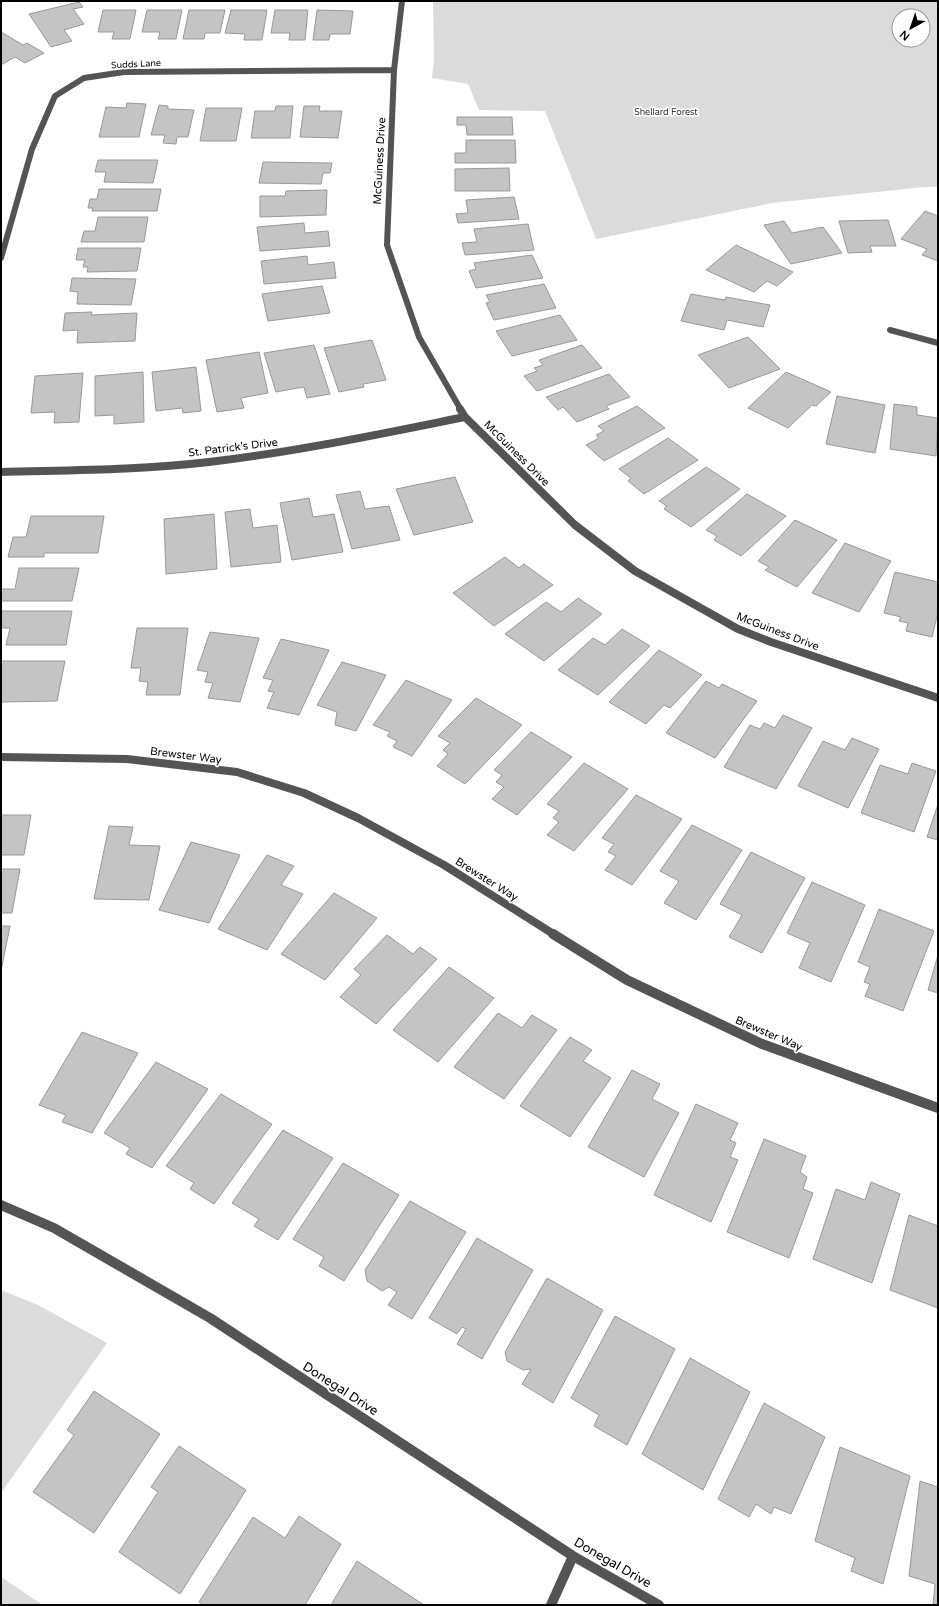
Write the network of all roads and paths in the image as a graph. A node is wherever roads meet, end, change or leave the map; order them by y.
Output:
1 (402, 1) edge
2 (394, 70) junction
3 (1, 258) edge
4 (890, 330) dead end
5 (938, 343) edge
6 (465, 417) junction
7 (1, 472) edge
8 (938, 698) edge
9 (1, 757) edge
10 (938, 1108) edge
11 (1, 1205) edge
12 (573, 1556) junction
13 (551, 1605) edge
14 (659, 1605) edge

1 - 2 street, McGuiness Drive
2 - 3 street, Sudds Lane
2 - 6 street, McGuiness Drive
4 - 5 street
6 - 7 street, St. Patrick's Drive
6 - 8 street, McGuiness Drive
9 - 10 street, Brewster Way
11 - 12 street, Donegal Drive
12 - 13 street
12 - 14 street, Donegal Drive

